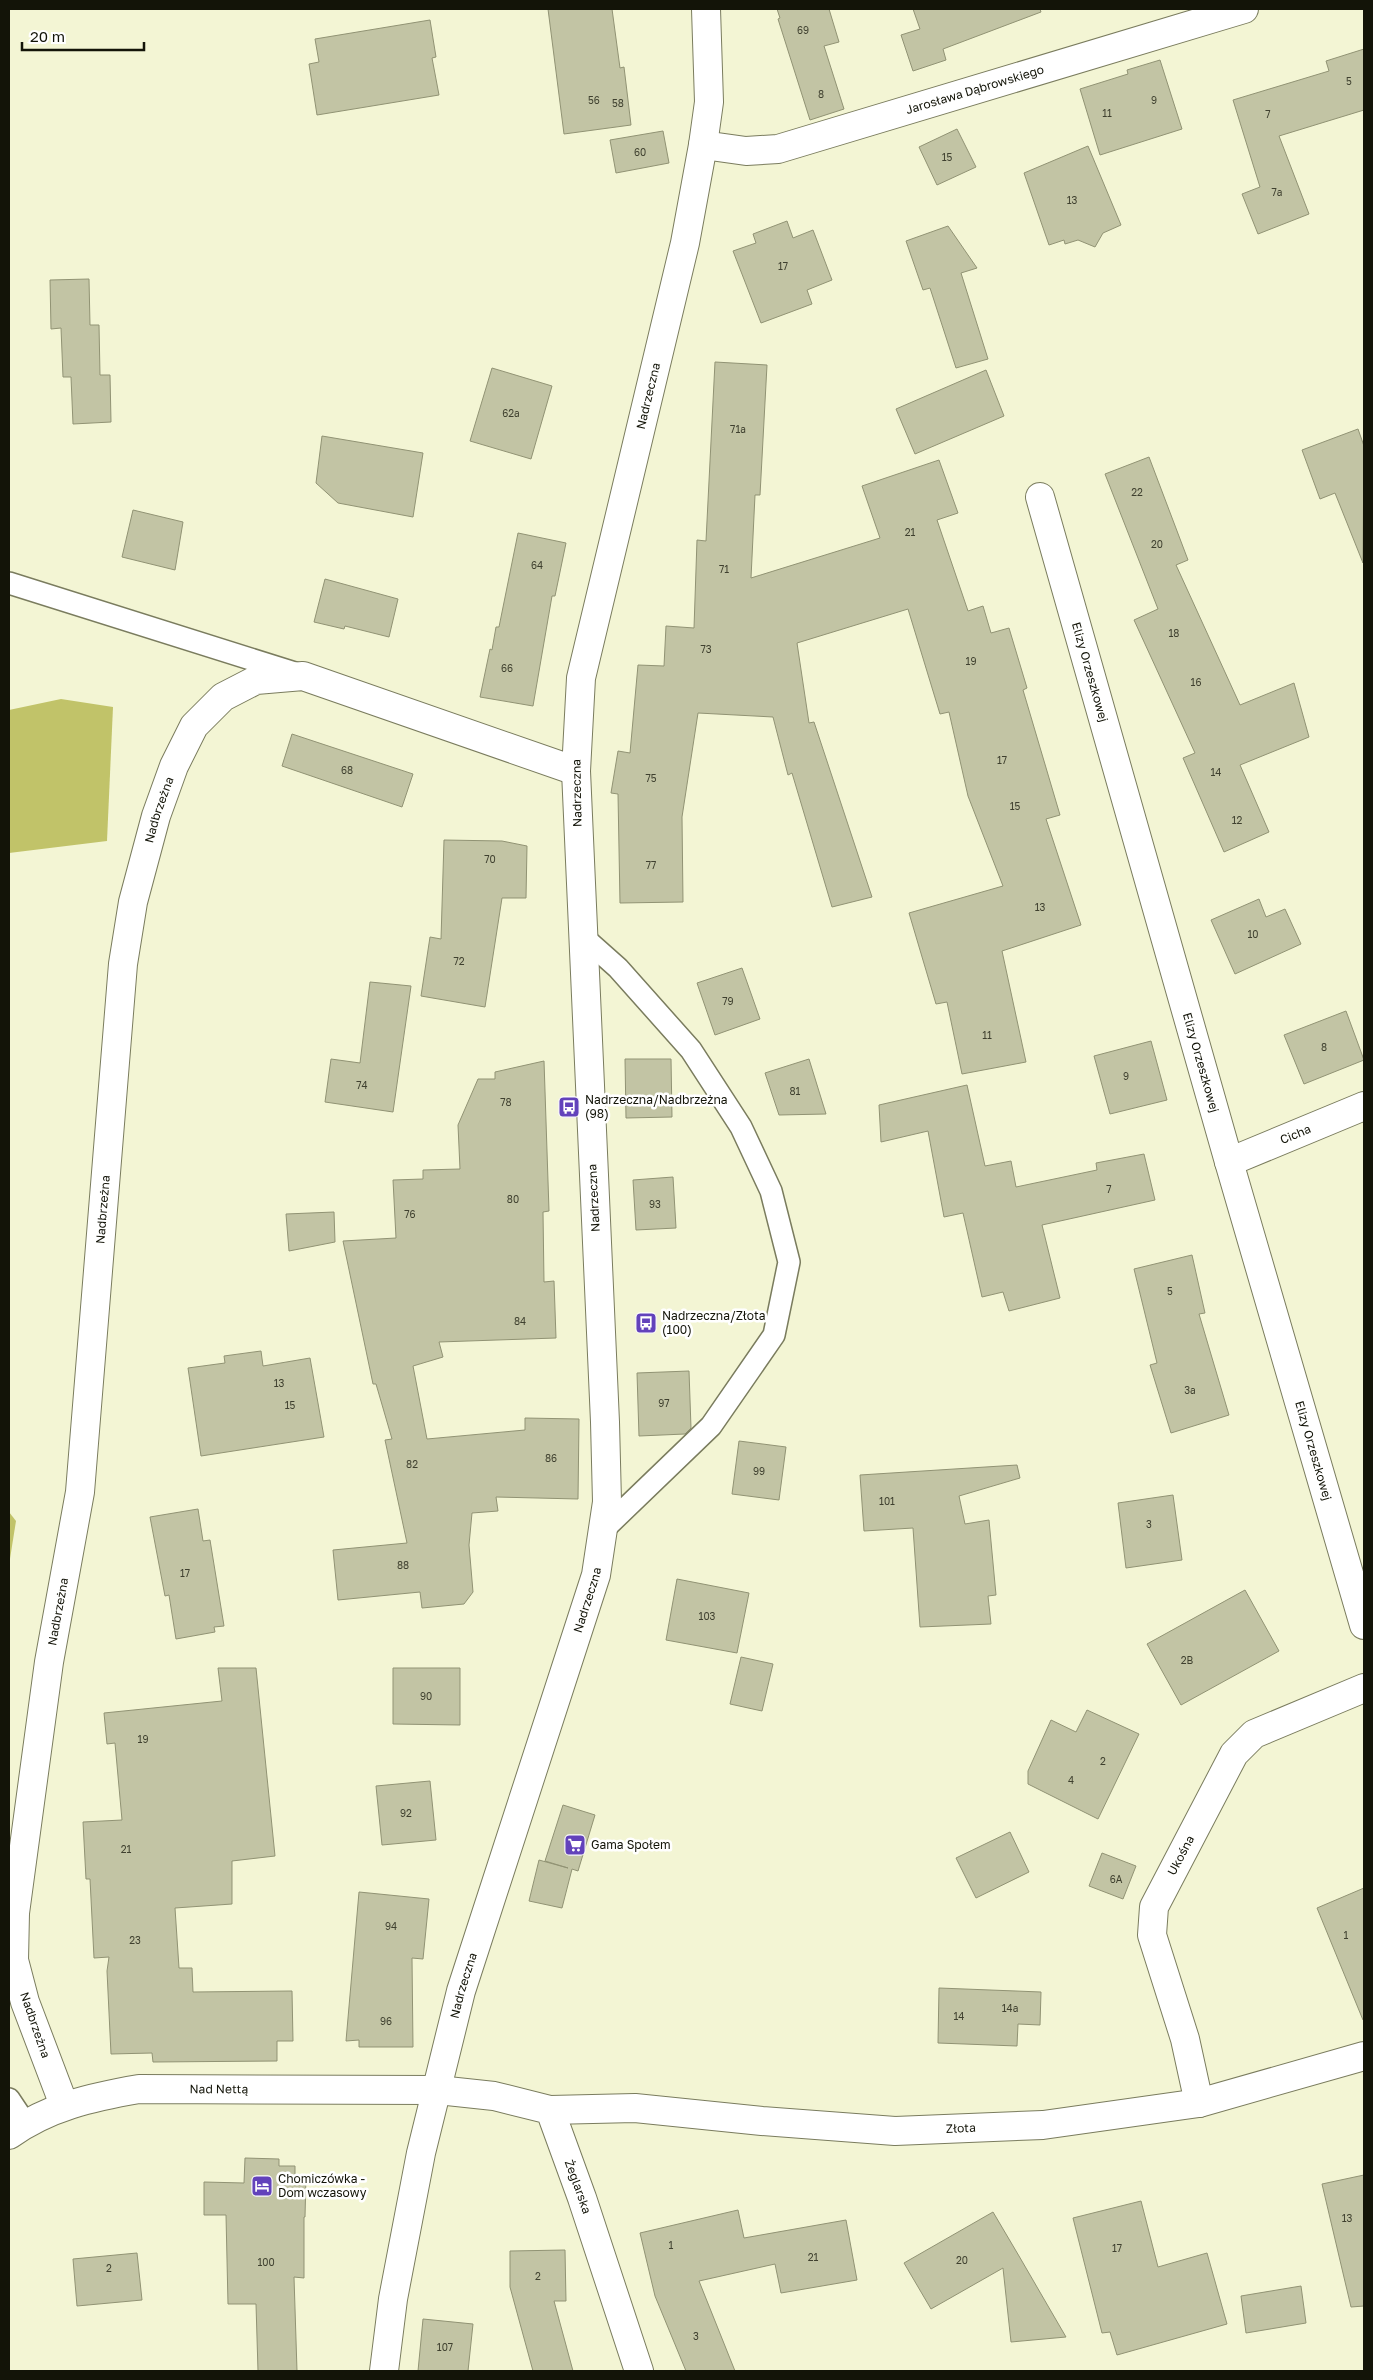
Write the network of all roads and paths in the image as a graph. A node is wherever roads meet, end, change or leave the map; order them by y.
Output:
1 (706, 9) edge
2 (1244, 9) edge
3 (703, 145) junction
4 (1040, 498) dead end
5 (9, 583) edge
6 (303, 676) junction
7 (576, 771) junction
8 (582, 936) junction
9 (1364, 1106) edge
10 (1229, 1162) junction
11 (603, 1530) junction
12 (1358, 1581) edge
13 (1364, 1625) edge
14 (1364, 1688) edge
15 (1364, 2056) edge
16 (438, 2090) junction
17 (9, 2099) edge
18 (1199, 2103) junction
19 (64, 2105) junction
20 (550, 2110) junction
21 (17, 2129) edge
22 (384, 2371) edge
23 (640, 2371) edge

1 - 3 street, Nadrzeczna
2 - 3 street, Jarosława Dąbrowskiego
3 - 7 street, Nadrzeczna
4 - 10 street, Elizy Orzeszkowej
5 - 6 lane
6 - 7 street, Nadbrzeżna
6 - 19 street, Nadbrzeżna
7 - 8 street, Nadrzeczna
8 - 11 street, Nadrzeczna
8 - 11 lane
9 - 10 street, Cicha
10 - 12 street, Elizy Orzeszkowej
11 - 16 street, Nadrzeczna
12 - 13 street, Elizy Orzeszkowej
14 - 18 street, Ukośna
15 - 18 street, Złota
16 - 19 street, Nad Nettą
16 - 20 street
16 - 22 street, Nadrzeczna
17 - 21 lane
18 - 20 street, Złota
19 - 21 street, Nad Nettą
20 - 23 street, Żeglarska

